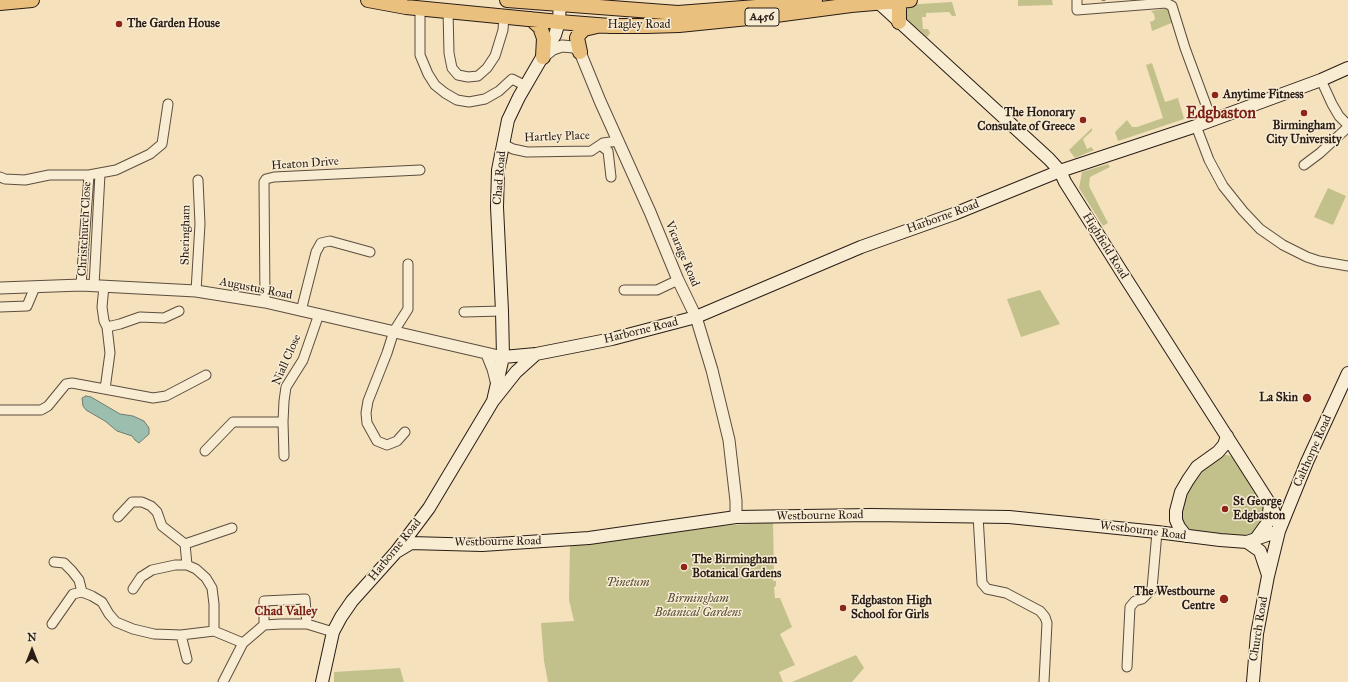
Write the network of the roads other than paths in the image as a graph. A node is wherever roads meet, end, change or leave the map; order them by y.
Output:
1 (32, 0) edge
2 (368, 0) edge
3 (507, 0) edge
4 (815, 0) edge
5 (906, 0) edge
6 (1077, 0) edge
7 (560, 2) edge
8 (855, 2) edge
9 (878, 2) junction
10 (0, 3) edge
11 (446, 6) edge
12 (420, 8) junction
13 (504, 16) junction
14 (531, 19) junction
15 (678, 19) junction
16 (559, 22) junction
17 (899, 22) junction
18 (603, 25) junction
19 (624, 26) junction
20 (580, 52) junction
21 (543, 57) junction
22 (1348, 68) edge
23 (1321, 80) junction
24 (526, 86) junction
25 (168, 104) dead end
26 (1212, 120) junction
27 (1196, 126) junction
28 (1348, 126) edge
29 (618, 141) junction
30 (503, 144) junction
31 (600, 145) junction
32 (1304, 165) dead end
33 (420, 170) dead end
34 (1060, 172) junction
35 (100, 174) junction
36 (89, 175) junction
37 (0, 177) edge
38 (611, 177) dead end
39 (198, 180) dead end
40 (370, 252) dead end
41 (408, 264) dead end
42 (1348, 266) edge
43 (678, 280) junction
44 (81, 285) junction
45 (99, 286) junction
46 (35, 287) junction
47 (0, 288) edge
48 (624, 290) dead end
49 (196, 291) junction
50 (265, 302) junction
51 (0, 308) edge
52 (179, 311) dead end
53 (301, 311) junction
54 (502, 311) junction
55 (464, 312) dead end
56 (318, 314) junction
57 (696, 317) junction
58 (107, 326) junction
59 (394, 331) junction
60 (497, 353) junction
61 (536, 354) junction
62 (1348, 373) edge
63 (206, 375) dead end
64 (497, 386) junction
65 (105, 388) junction
66 (493, 401) junction
67 (0, 410) edge
68 (283, 422) junction
69 (405, 432) dead end
70 (1227, 436) junction
71 (205, 451) dead end
72 (1218, 452) junction
73 (284, 456) dead end
74 (1241, 460) junction
75 (1270, 504) junction
76 (978, 516) junction
77 (118, 517) dead end
78 (736, 517) junction
79 (232, 528) dead end
80 (1279, 531) junction
81 (1157, 532) junction
82 (1186, 536) junction
83 (410, 539) junction
84 (1251, 541) junction
85 (185, 544) junction
86 (54, 562) dead end
87 (187, 566) junction
88 (1268, 576) junction
89 (133, 589) dead end
90 (82, 592) junction
91 (52, 624) dead end
92 (307, 624) junction
93 (264, 625) junction
94 (214, 631) junction
95 (333, 632) junction
96 (181, 635) junction
97 (243, 643) junction
98 (187, 659) dead end
99 (1127, 667) dead end
100 (224, 682) edge
101 (322, 682) edge
102 (1044, 682) edge
103 (1253, 682) edge

1 - 10 highway
2 - 12 highway, Hagley Road / A456
3 - 7 highway, Hagley Road / A456
4 - 15 highway, Hagley Road / A456
5 - 9 highway, Hagley Road / A456
5 - 17 highway
6 - 26 street
7 - 15 highway, Hagley Road / A456
7 - 16 main road
7 - 19 highway
8 - 9 highway, Hagley Road / A456
8 - 15 highway, Hagley Road / A456
9 - 17 main road, Highfield Road
11 - 12 highway, Hagley Road / A456
11 - 13 highway, Hagley Road / A456
11 - 13 street
12 - 24 street
13 - 14 highway, Hagley Road / A456
14 - 16 highway, Hagley Road / A456
14 - 21 highway
15 - 19 highway, Hagley Road / A456
16 - 18 highway, Hagley Road / A456
16 - 21 main road, Chad Road
17 - 34 main road, Highfield Road
18 - 19 highway, Hagley Road / A456
18 - 20 highway
20 - 21 street
20 - 29 street, Vicarage Road
21 - 24 main road, Chad Road
22 - 23 main road, Harborne Road
23 - 26 main road, Harborne Road
23 - 28 street
24 - 30 main road, Chad Road
25 - 35 street, Christchurch Close
26 - 27 main road, Harborne Road
27 - 34 main road, Harborne Road
27 - 42 street
28 - 32 street
29 - 31 street
29 - 43 street, Vicarage Road
30 - 31 street, Hartley Place
30 - 54 main road, Chad Road
31 - 38 street, Hartley Place
33 - 50 street, Heaton Drive
34 - 57 main road, Harborne Road
34 - 70 main road, Highfield Road
35 - 36 street, Christchurch Close
35 - 45 street, Christchurch Close
36 - 37 street, Christchurch Close
36 - 44 street, Christchurch Close
39 - 49 street, Sheringham
40 - 53 street
41 - 59 street
43 - 48 street
43 - 57 street, Vicarage Road
44 - 45 street, Augustus Road
44 - 46 street, Augustus Road
45 - 49 street, Augustus Road
45 - 58 street, Christchurch Close
46 - 47 street, Augustus Road
46 - 51 street
49 - 50 street, Augustus Road
50 - 53 street, Augustus Road
52 - 58 street
53 - 56 street, Augustus Road
54 - 55 street
54 - 60 main road, Chad Road
56 - 59 street, Augustus Road
56 - 68 street, Niall Close
57 - 61 main road, Harborne Road
57 - 78 street, Vicarage Road
58 - 65 street, Christchurch Close
59 - 60 street, Augustus Road
59 - 69 street
60 - 61 main road, Harborne Road
60 - 64 main road, Harborne Road
60 - 64 street, Harborne Road
61 - 66 main road, Harborne Road
62 - 80 main road, Calthorpe Road
63 - 65 street
64 - 66 main road, Harborne Road
65 - 67 street
66 - 83 main road, Harborne Road
68 - 71 street
68 - 73 street, Niall Close
70 - 72 main road
70 - 74 main road, Highfield Road
72 - 74 main road
72 - 82 main road
74 - 75 main road, Highfield Road
75 - 80 main road, Highfield Road
75 - 84 main road
76 - 78 main road, Westbourne Road
76 - 81 main road, Westbourne Road
76 - 102 street
77 - 85 street
78 - 83 main road, Westbourne Road
79 - 85 street
80 - 84 main road
80 - 88 main road, Calthorpe Road
81 - 82 main road, Westbourne Road
81 - 99 street
82 - 84 main road, Westbourne Road
83 - 95 main road, Harborne Road
84 - 88 main road
85 - 87 street
86 - 90 street
87 - 89 street
87 - 94 street
88 - 103 main road, Church Road
90 - 91 street
90 - 96 street
92 - 93 street
92 - 93 street
92 - 95 street
93 - 97 street
94 - 96 street
94 - 97 street
95 - 101 main road, Harborne Road
96 - 98 street
97 - 100 street

